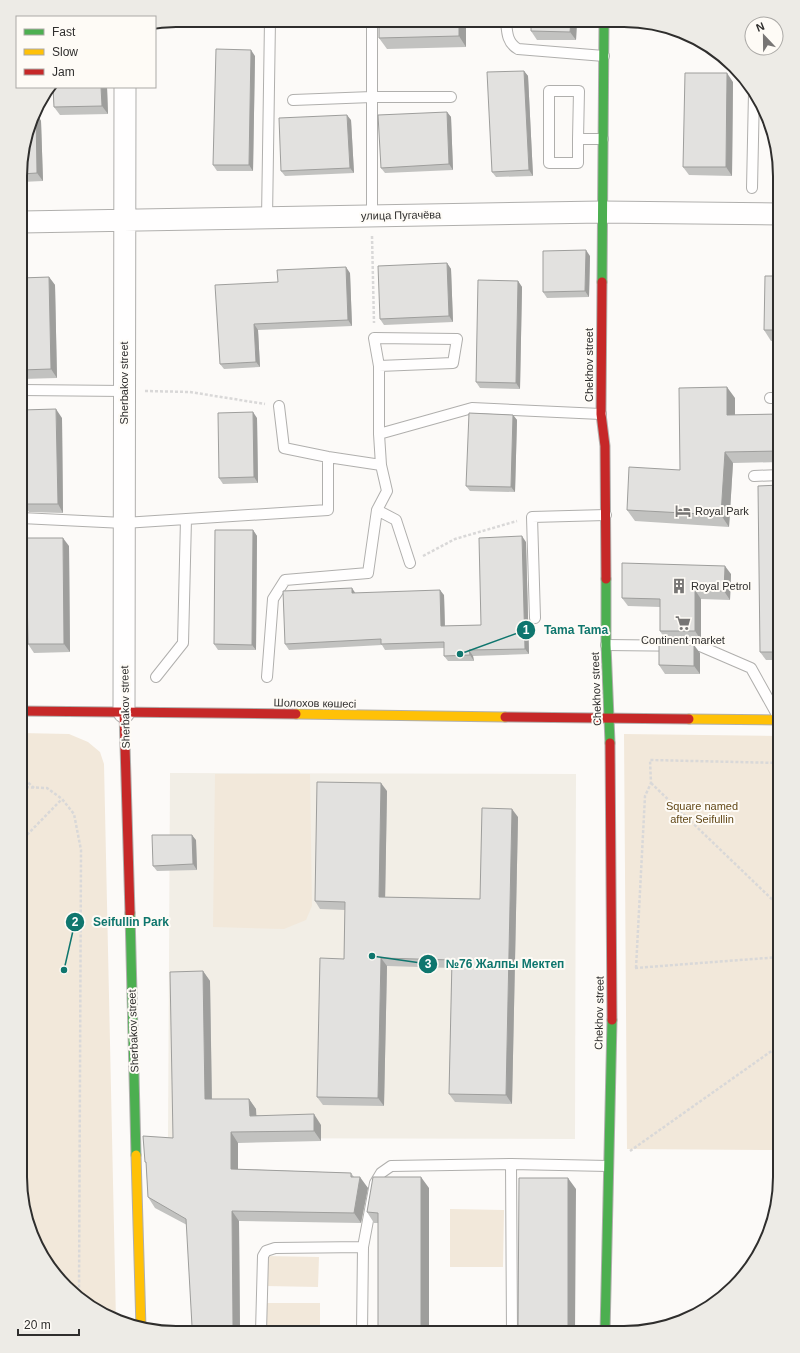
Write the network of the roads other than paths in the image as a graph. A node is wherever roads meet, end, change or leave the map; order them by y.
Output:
1 (270, 27) edge
2 (372, 27) edge
3 (507, 27) edge
4 (604, 27) edge
5 (604, 56) junction
6 (125, 88) edge
7 (451, 97) dead end
8 (372, 98) junction
9 (293, 100) dead end
10 (754, 103) edge
11 (578, 139) junction
12 (603, 139) junction
13 (752, 188) dead end
14 (602, 212) junction
15 (773, 214) edge
16 (372, 216) junction
17 (267, 218) junction
18 (124, 220) junction
19 (27, 222) edge
20 (380, 366) junction
21 (27, 390) edge
22 (124, 391) junction
23 (279, 406) road end
24 (601, 414) junction
25 (379, 434) junction
26 (328, 457) junction
27 (381, 465) junction
28 (773, 475) edge
29 (754, 476) dead end
30 (377, 510) junction
31 (606, 515) junction
32 (27, 518) edge
33 (186, 519) junction
34 (124, 523) junction
35 (410, 563) road end
36 (535, 618) dead end
37 (606, 645) junction
38 (156, 677) dead end
39 (268, 677) dead end
40 (773, 707) edge
41 (27, 711) edge
42 (124, 712) junction
43 (610, 718) junction
44 (773, 720) edge
45 (511, 1164) junction
46 (608, 1166) junction
47 (362, 1247) junction
48 (141, 1322) edge
49 (261, 1326) edge
50 (362, 1326) edge
51 (512, 1326) edge
52 (605, 1326) edge

1 - 17 lane
2 - 8 lane
3 - 5 lane
4 - 5 street, Chekhov street
5 - 12 street, Chekhov street
6 - 18 street, Sherbakov street
7 - 8 lane
8 - 9 lane
8 - 16 lane
10 - 13 lane
11 - 11 lane
11 - 12 lane
12 - 14 street, Chekhov street
14 - 15 street, улица Пугачёва
14 - 16 street, улица Пугачёва
14 - 24 street, Chekhov street
16 - 17 street, улица Пугачёва
17 - 18 street, улица Пугачёва
18 - 19 street, улица Пугачёва
18 - 22 street, Sherbakov street
20 - 20 lane
20 - 25 lane
21 - 22 lane
22 - 34 street, Sherbakov street
23 - 26 lane
24 - 25 lane
24 - 31 street, Chekhov street
25 - 27 lane
26 - 27 lane
26 - 33 lane
27 - 30 lane
28 - 29 lane
30 - 35 lane
30 - 39 lane
31 - 36 lane
31 - 37 street, Chekhov street
32 - 34 lane
33 - 34 lane
33 - 38 lane
34 - 42 street, Sherbakov street
37 - 40 lane
37 - 43 street, Chekhov street
41 - 42 street, Шолохов көшесі
42 - 43 street, Шолохов көшесі
42 - 48 street, Sherbakov street
43 - 44 street, Шолохов көшесі
43 - 46 street, Chekhov street
45 - 46 lane
45 - 47 lane
45 - 51 lane
46 - 52 street, Chekhov street
47 - 49 lane
47 - 50 lane

